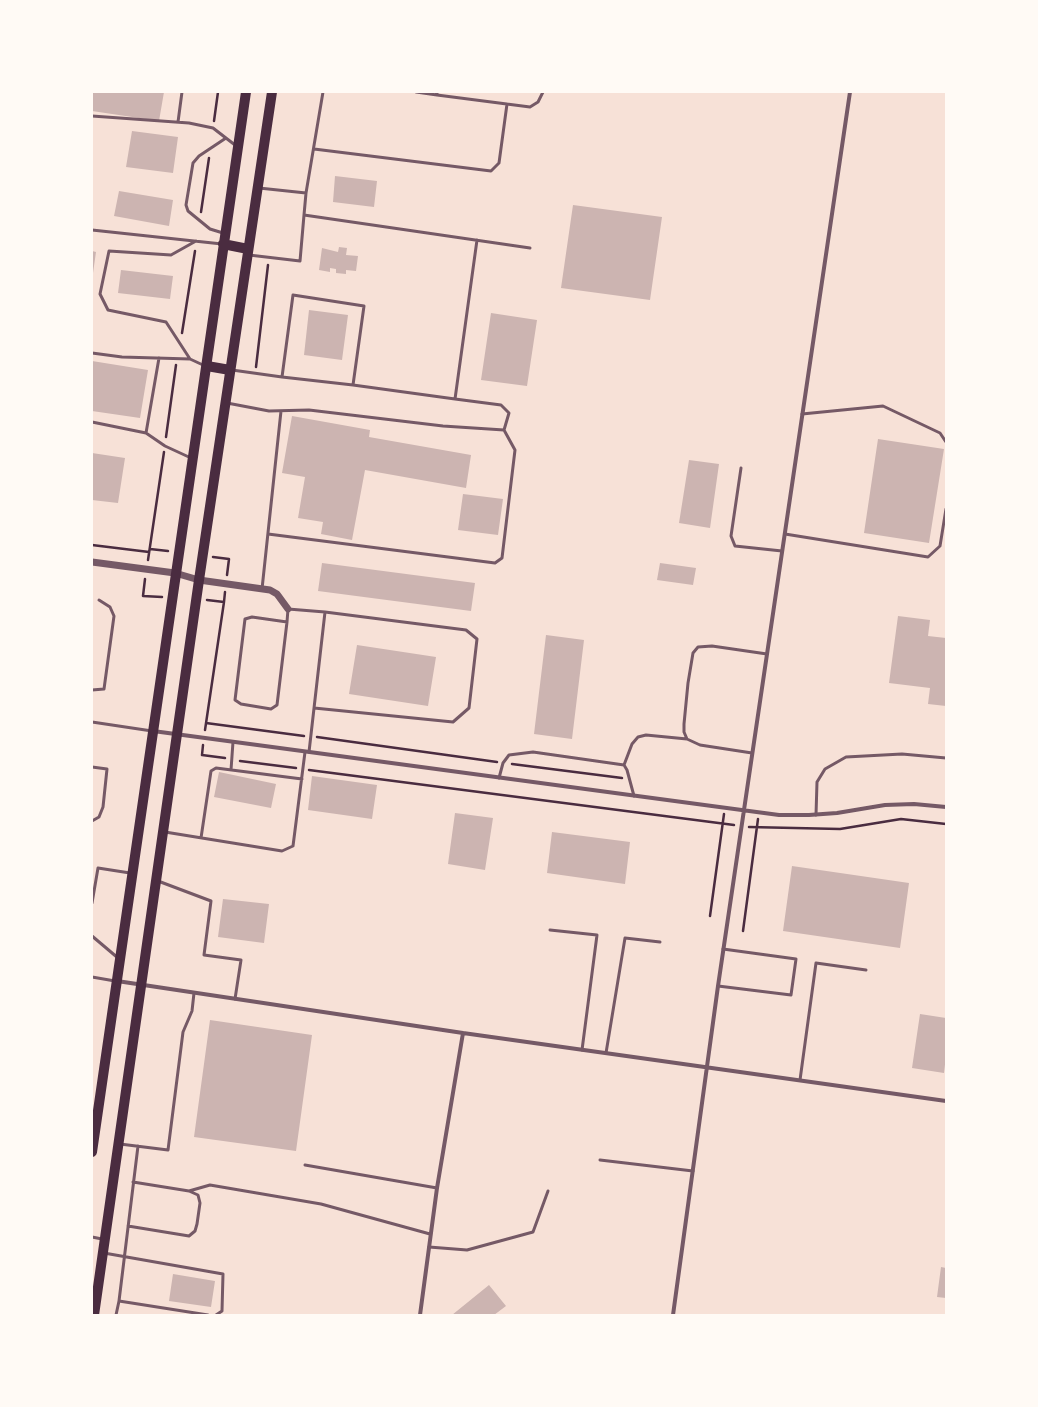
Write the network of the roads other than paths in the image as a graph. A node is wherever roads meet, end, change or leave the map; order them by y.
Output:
1 (182, 92) edge
2 (246, 92) edge
3 (272, 92) edge
4 (323, 92) edge
5 (416, 92) edge
6 (543, 92) edge
7 (850, 92) edge
8 (437, 93) edge
9 (508, 104) junction
10 (92, 116) edge
11 (178, 122) junction
12 (226, 138) junction
13 (238, 147) junction
14 (314, 149) junction
15 (258, 188) junction
16 (306, 193) junction
17 (304, 214) junction
18 (92, 230) edge
19 (225, 233) junction
20 (476, 240) junction
21 (196, 241) junction
22 (223, 244) junction
23 (530, 248) dead end
24 (248, 252) junction
25 (92, 353) edge
26 (159, 358) junction
27 (190, 359) junction
28 (207, 366) junction
29 (230, 370) junction
30 (282, 377) junction
31 (353, 385) junction
32 (455, 399) junction
33 (225, 402) junction
34 (281, 411) junction
35 (802, 414) junction
36 (92, 422) edge
37 (504, 430) junction
38 (146, 433) junction
39 (946, 442) edge
40 (193, 459) junction
41 (741, 468) dead end
42 (946, 509) edge
43 (268, 534) junction
44 (785, 534) junction
45 (782, 551) junction
46 (92, 562) edge
47 (176, 573) junction
48 (199, 580) junction
49 (262, 589) junction
50 (99, 600) dead end
51 (288, 609) junction
52 (325, 612) junction
53 (287, 622) junction
54 (767, 654) junction
55 (92, 690) edge
56 (314, 708) junction
57 (92, 722) edge
58 (153, 731) junction
59 (178, 734) junction
60 (687, 739) junction
61 (233, 742) junction
62 (307, 752) junction
63 (752, 753) junction
64 (946, 758) edge
65 (624, 765) junction
66 (92, 767) edge
67 (230, 770) junction
68 (499, 778) junction
69 (302, 779) junction
70 (634, 796) junction
71 (946, 807) edge
72 (744, 810) junction
73 (816, 815) junction
74 (92, 821) edge
75 (164, 832) junction
76 (201, 838) junction
77 (92, 867) edge
78 (98, 868) junction
79 (132, 873) junction
80 (156, 880) junction
81 (92, 902) edge
82 (550, 930) dead end
83 (92, 936) edge
84 (660, 942) dead end
85 (723, 949) junction
86 (120, 959) junction
87 (866, 970) dead end
88 (92, 977) edge
89 (117, 981) junction
90 (141, 985) junction
91 (718, 986) junction
92 (194, 993) junction
93 (234, 999) junction
94 (463, 1033) junction
95 (582, 1050) junction
96 (606, 1053) junction
97 (707, 1067) junction
98 (800, 1080) junction
99 (946, 1101) edge
100 (118, 1143) junction
101 (138, 1146) junction
102 (92, 1152) edge
103 (600, 1160) dead end
104 (305, 1165) dead end
105 (693, 1171) junction
106 (133, 1182) junction
107 (437, 1188) junction
108 (190, 1191) junction
109 (548, 1191) dead end
110 (128, 1226) junction
111 (430, 1234) junction
112 (92, 1237) edge
113 (104, 1239) junction
114 (429, 1247) junction
115 (102, 1253) junction
116 (124, 1257) junction
117 (119, 1301) junction
118 (94, 1315) edge
119 (116, 1315) edge
120 (208, 1315) edge
121 (216, 1315) edge
122 (420, 1315) edge
123 (673, 1315) edge

1 - 11 lane
2 - 13 main road
3 - 15 main road
4 - 14 lane
5 - 8 lane
6 - 9 lane
7 - 35 street
8 - 9 lane
9 - 14 lane
10 - 11 lane
11 - 12 lane
12 - 13 lane
12 - 19 lane
13 - 19 main road
14 - 16 lane
15 - 16 lane
15 - 24 main road
16 - 17 lane
17 - 20 lane
17 - 24 lane
18 - 21 lane
19 - 22 main road
20 - 23 lane
20 - 32 lane
21 - 22 lane
21 - 27 lane
22 - 24 main road
22 - 28 main road
24 - 29 main road
25 - 26 lane
26 - 27 lane
26 - 38 lane
27 - 28 lane
28 - 29 main road
28 - 40 main road
29 - 30 lane
29 - 33 main road
30 - 31 lane
30 - 31 lane
31 - 32 lane
32 - 37 lane
33 - 34 lane
33 - 48 main road
34 - 37 lane
34 - 43 lane
35 - 39 lane
35 - 44 street
36 - 38 lane
37 - 43 lane
38 - 40 lane
40 - 47 main road
41 - 45 lane
42 - 44 lane
43 - 49 lane
44 - 45 street
45 - 54 street
46 - 47 street
47 - 48 street
47 - 58 main road
48 - 49 street
48 - 59 main road
49 - 51 street
50 - 55 lane
51 - 52 lane
51 - 53 lane
52 - 56 lane
52 - 56 lane
53 - 53 lane
54 - 60 lane
54 - 63 street
56 - 62 lane
57 - 58 lane
58 - 59 street
58 - 79 main road
59 - 61 street
59 - 75 main road
60 - 63 lane
60 - 65 lane
61 - 62 street
61 - 67 lane
62 - 68 street
62 - 69 lane
63 - 72 street
64 - 73 lane
65 - 68 lane
65 - 70 lane
66 - 74 lane
67 - 69 lane
67 - 76 lane
68 - 70 street
69 - 76 lane
70 - 72 street
71 - 73 street
72 - 73 street
72 - 85 street
75 - 76 lane
75 - 80 main road
77 - 78 lane
78 - 79 lane
78 - 81 lane
79 - 86 main road
80 - 90 main road
80 - 93 lane
82 - 95 lane
83 - 86 lane
84 - 96 lane
85 - 91 street
85 - 91 lane
86 - 89 main road
87 - 98 lane
88 - 89 lane
89 - 90 street
89 - 102 main road
90 - 92 street
90 - 100 main road
91 - 97 street
92 - 93 street
92 - 101 lane
93 - 94 street
94 - 95 street
94 - 107 street
95 - 96 street
96 - 97 street
97 - 98 street
97 - 105 street
98 - 99 street
100 - 101 lane
100 - 113 main road
101 - 106 lane
103 - 105 lane
104 - 107 lane
105 - 123 street
106 - 108 lane
106 - 110 lane
107 - 111 street
108 - 110 lane
108 - 111 lane
109 - 114 lane
110 - 116 lane
111 - 114 street
112 - 113 lane
113 - 115 main road
114 - 122 street
115 - 116 lane
115 - 118 main road
116 - 117 lane
116 - 121 lane
117 - 119 lane
117 - 120 lane

